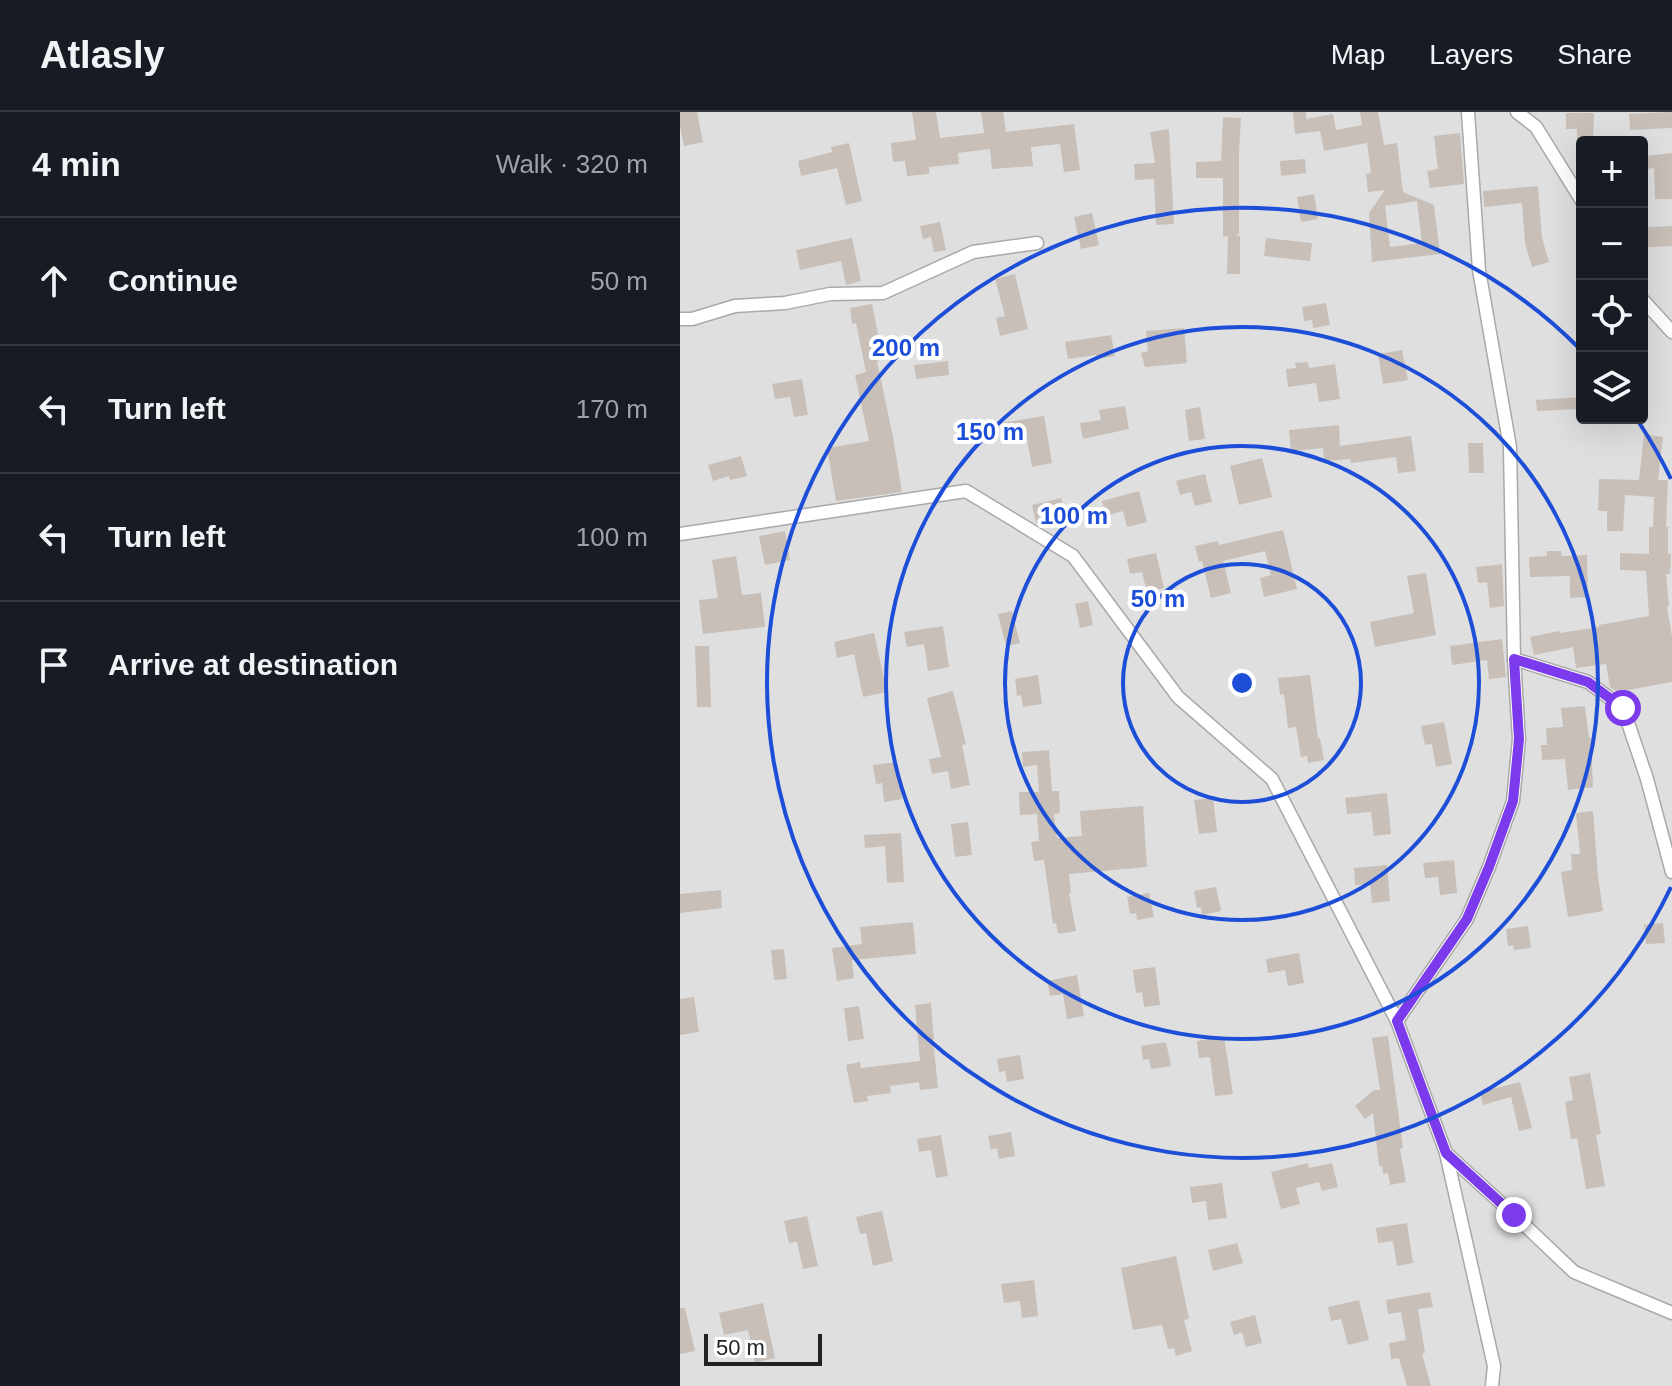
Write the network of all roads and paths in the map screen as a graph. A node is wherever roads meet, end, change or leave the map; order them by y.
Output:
1 (1468, 112) edge
2 (1517, 112) edge
3 (1576, 191) edge
4 (1037, 243) dead end
5 (1648, 306) edge
6 (680, 319) edge
7 (1672, 332) edge
8 (680, 534) edge
9 (1514, 659) junction
10 (1672, 872) edge
11 (1397, 1021) junction
12 (1446, 1153) junction
13 (1672, 1313) edge
14 (1492, 1386) edge

1 - 9 street
2 - 3 street
4 - 6 street
5 - 7 street
8 - 11 street
9 - 10 street
9 - 11 street
11 - 12 street
12 - 13 street
12 - 14 street

